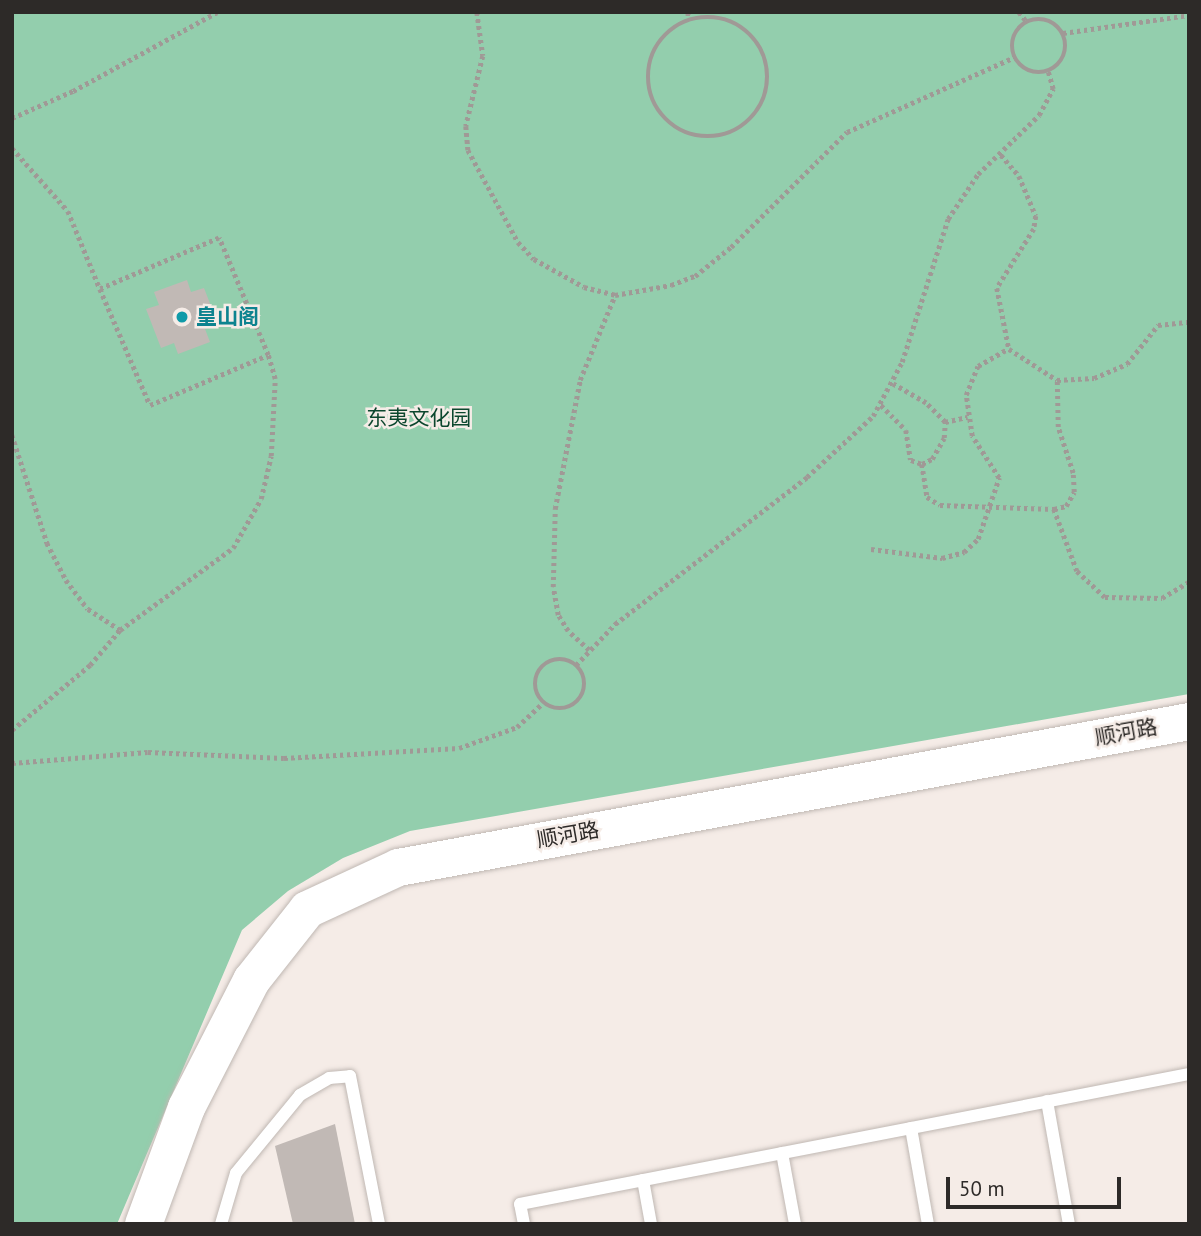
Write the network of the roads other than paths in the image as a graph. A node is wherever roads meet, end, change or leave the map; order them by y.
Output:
1 (1189, 721) edge
2 (1189, 1074) edge
3 (1047, 1101) junction
4 (911, 1128) junction
5 (782, 1153) junction
6 (643, 1180) junction
7 (143, 1224) edge
8 (220, 1224) edge
9 (379, 1224) edge
10 (524, 1224) edge
11 (652, 1224) edge
12 (795, 1224) edge
13 (928, 1224) edge
14 (1069, 1224) edge

1 - 7 street, 顺河路
2 - 3 lane
3 - 4 lane
3 - 14 lane
4 - 5 lane
4 - 13 lane
5 - 6 lane
5 - 12 lane
6 - 10 lane
6 - 11 lane
8 - 9 lane

